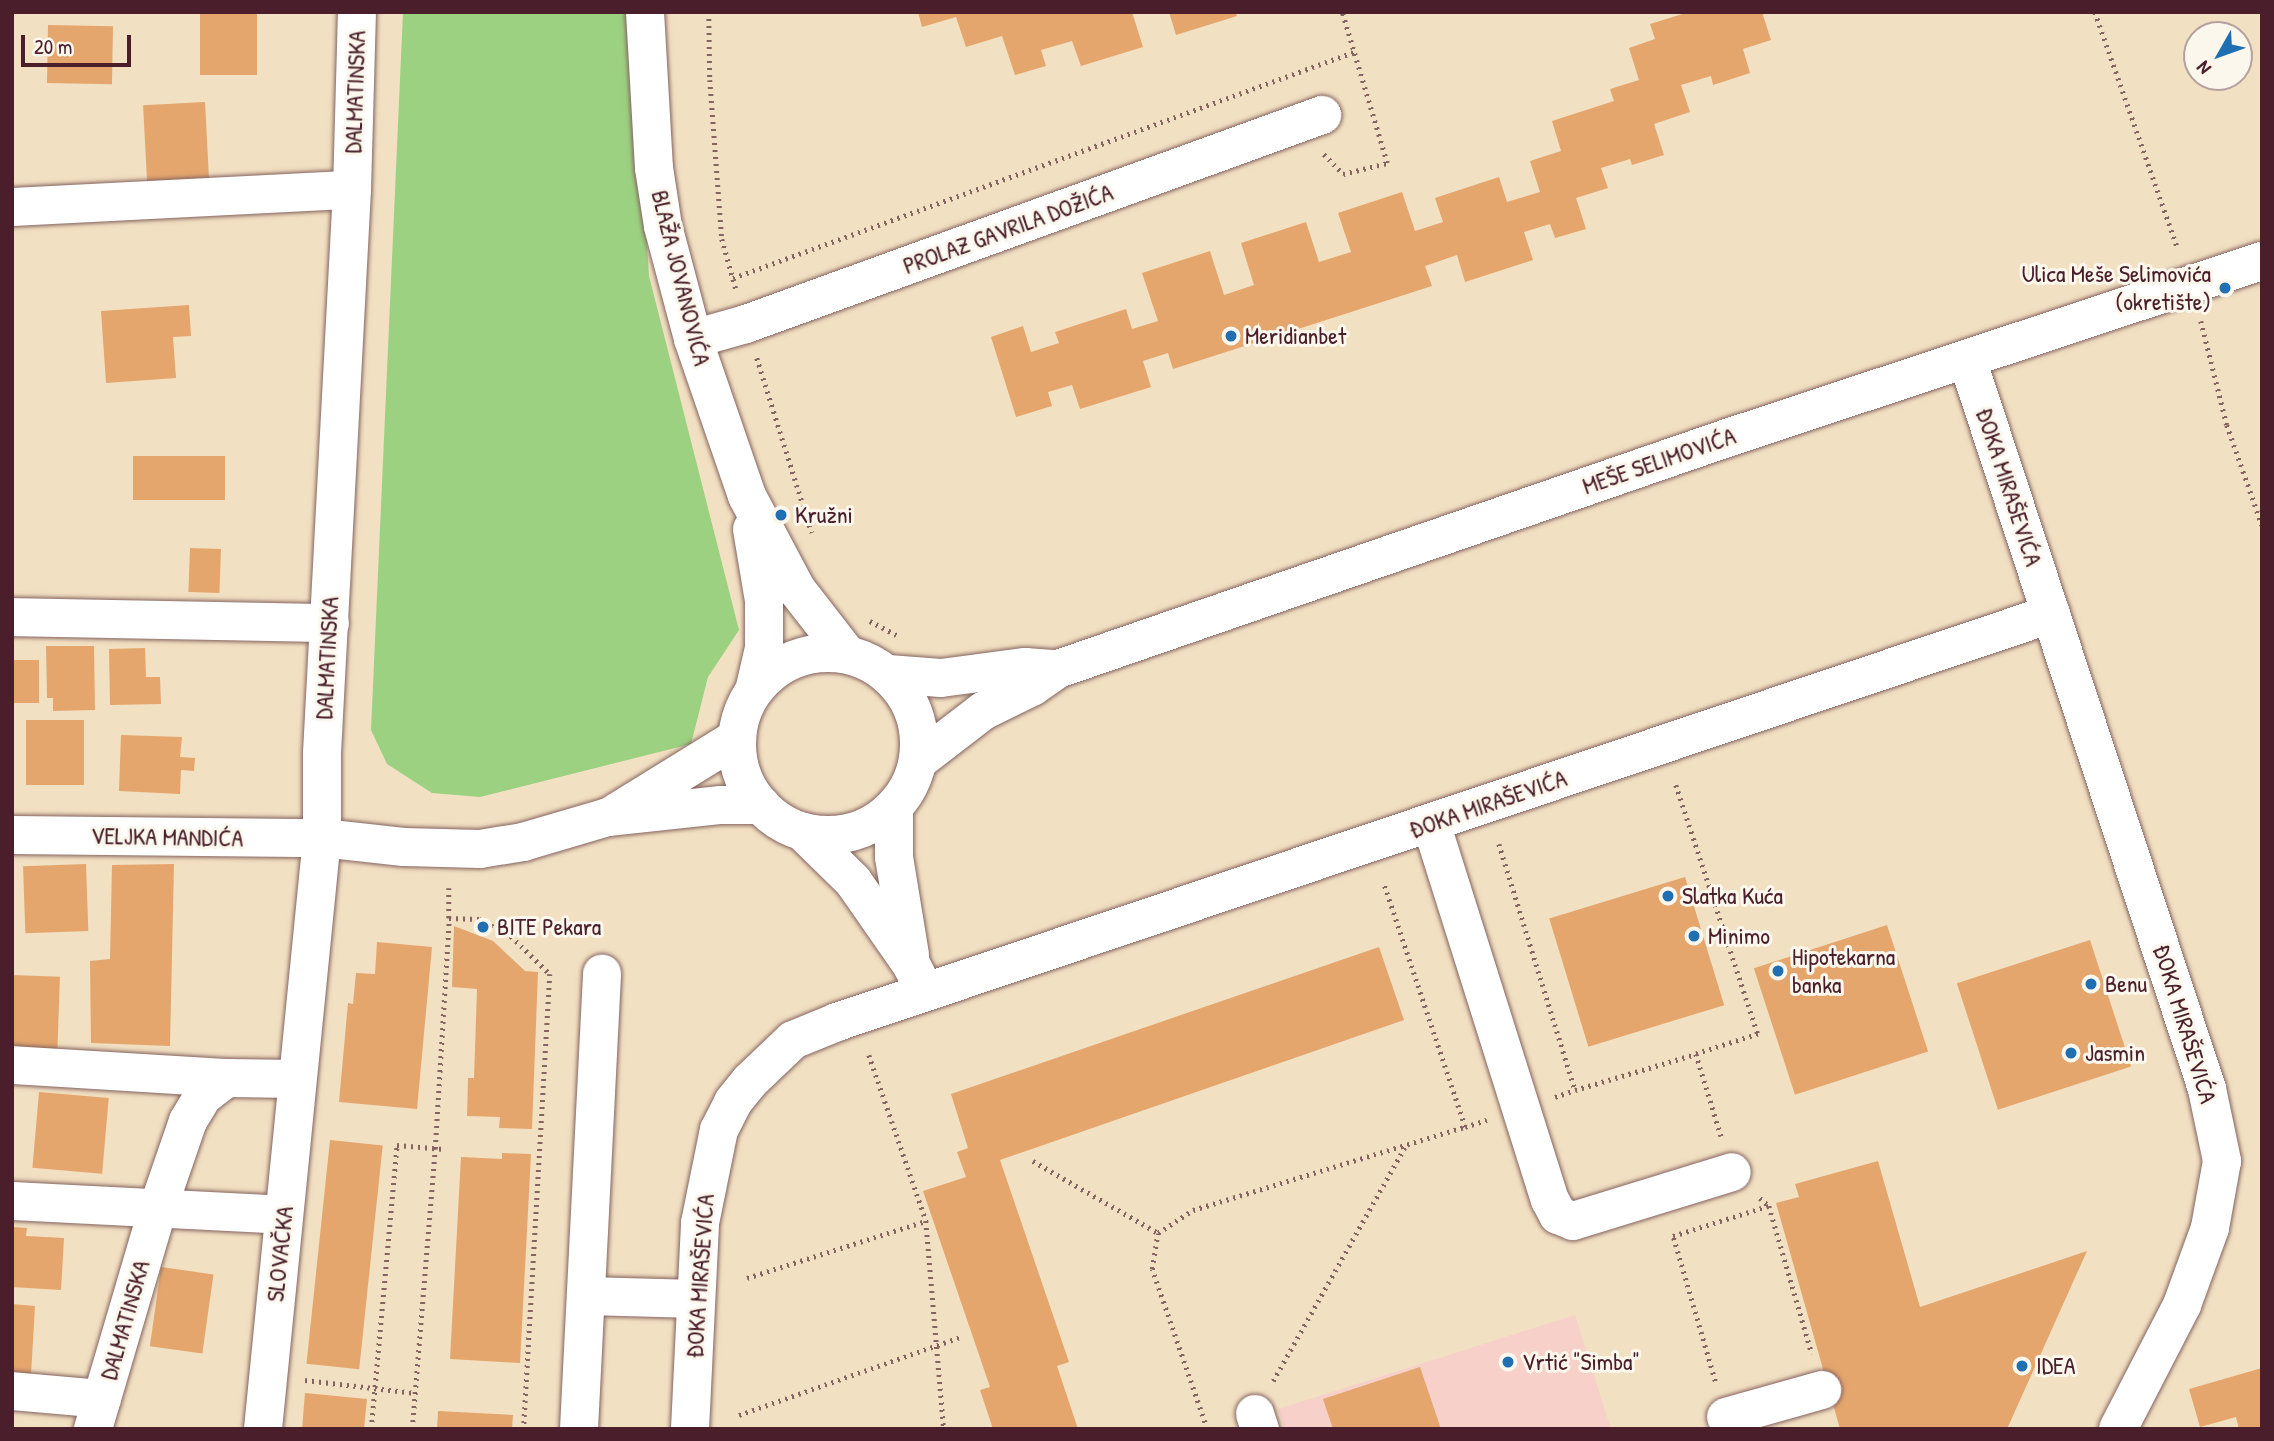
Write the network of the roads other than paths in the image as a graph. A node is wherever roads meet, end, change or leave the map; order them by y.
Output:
1 (357, 12) edge
2 (645, 12) edge
3 (1322, 115) dead end
4 (352, 190) junction
5 (12, 207) edge
6 (2262, 261) edge
7 (693, 339) junction
8 (1967, 359) junction
9 (747, 496) junction
10 (2051, 614) junction
11 (12, 617) edge
12 (330, 623) junction
13 (846, 653) junction
14 (896, 657) junction
15 (1058, 669) junction
16 (755, 687) junction
17 (737, 738) junction
18 (918, 761) junction
19 (761, 805) junction
20 (894, 808) junction
21 (608, 817) junction
22 (1431, 823) junction
23 (803, 832) junction
24 (12, 835) edge
25 (322, 838) junction
26 (602, 974) dead end
27 (918, 978) junction
28 (12, 1065) edge
29 (226, 1078) junction
30 (297, 1079) junction
31 (1732, 1172) road end
32 (12, 1201) edge
33 (157, 1211) junction
34 (284, 1215) junction
35 (587, 1296) junction
36 (696, 1299) junction
37 (1822, 1390) road end
38 (12, 1391) edge
39 (97, 1414) edge
40 (1726, 1416) edge
41 (263, 1429) edge
42 (579, 1429) edge
43 (690, 1429) edge
44 (2118, 1429) edge

1 - 4 street, DALMATINSKA
2 - 7 street, BLAŽA JOVANOVIĆA
3 - 7 street, PROLAZ GAVRILA DOŽIĆA
4 - 5 street
4 - 12 street, DALMATINSKA
6 - 8 street, MEŠE SELIMOVIĆA
7 - 9 street, BLAŽA JOVANOVIĆA
8 - 10 street, ĐOKA MIRAŠEVIĆA
8 - 15 street, MEŠE SELIMOVIĆA
9 - 13 street, BLAŽA JOVANOVIĆA
9 - 16 street, BLAŽA JOVANOVIĆA
10 - 22 street, ĐOKA MIRAŠEVIĆA
10 - 44 street, ĐOKA MIRAŠEVIĆA
11 - 12 street
12 - 25 street, DALMATINSKA
13 - 14 street
13 - 16 street
14 - 15 street, MEŠE SELIMOVIĆA
14 - 18 street
15 - 18 street, MEŠE SELIMOVIĆA
16 - 17 street
17 - 19 street
17 - 21 street
18 - 20 street
19 - 21 street
19 - 23 street
20 - 23 street
20 - 27 street
21 - 25 street, VELJKA MANDIĆA
22 - 27 street, ĐOKA MIRAŠEVIĆA
22 - 31 street
23 - 27 street
24 - 25 street, VELJKA MANDIĆA
25 - 30 street, DALMATINSKA
26 - 35 street
27 - 36 street, ĐOKA MIRAŠEVIĆA
28 - 29 street
29 - 30 street
29 - 33 street, DALMATINSKA
30 - 34 street, SLOVAČKA
32 - 33 street
33 - 34 street
33 - 39 street, DALMATINSKA
34 - 41 street, SLOVAČKA
35 - 36 street
35 - 42 street
36 - 43 street, ĐOKA MIRAŠEVIĆA
37 - 40 street
38 - 39 street

